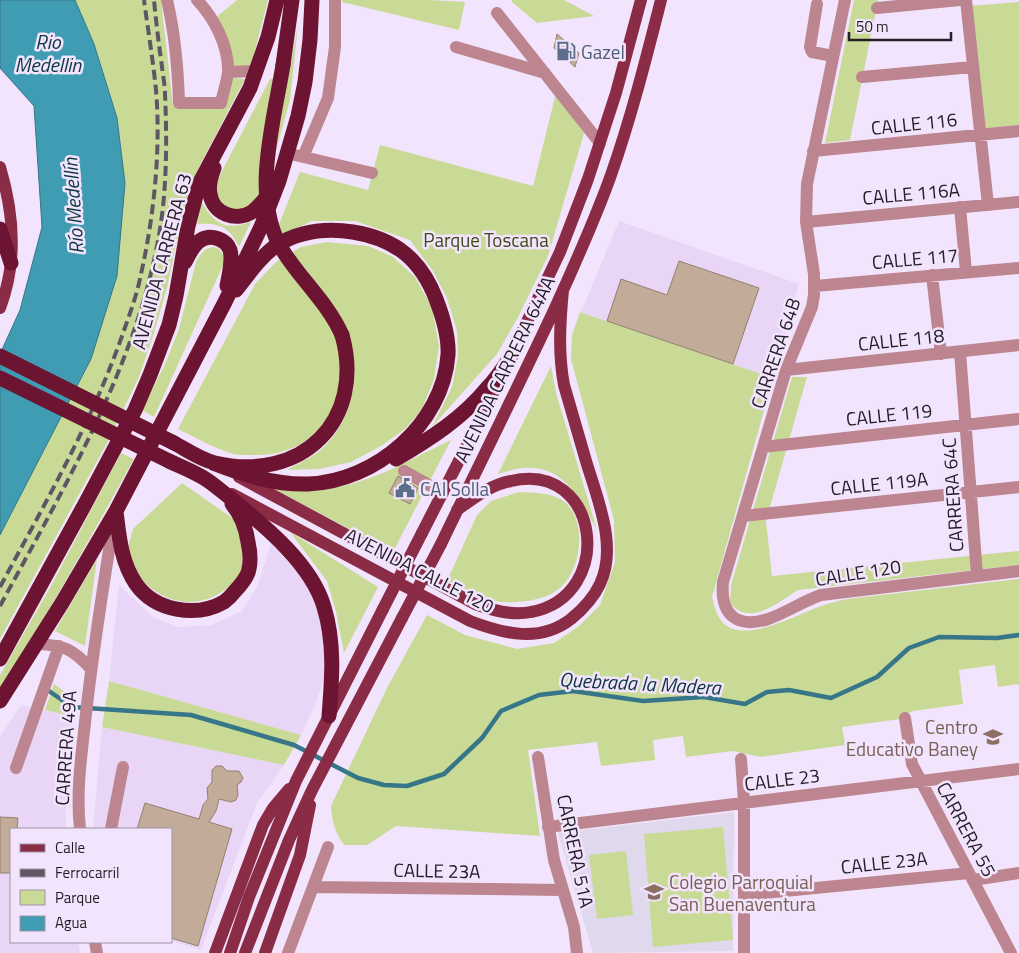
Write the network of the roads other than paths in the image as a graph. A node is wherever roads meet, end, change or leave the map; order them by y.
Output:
1 (167, 0) edge
2 (197, 0) edge
3 (277, 0) edge
4 (292, 0) edge
5 (312, 0) edge
6 (335, 0) edge
7 (641, 0) edge
8 (661, 0) edge
9 (845, 0) edge
10 (960, 0) edge
11 (966, 0) edge
12 (817, 4) dead end
13 (877, 8) dead end
14 (497, 13) dead end
15 (456, 47) dead end
16 (833, 56) junction
17 (973, 67) junction
18 (257, 71) junction
19 (228, 72) junction
20 (546, 73) junction
21 (862, 77) dead end
22 (237, 113) junction
23 (1019, 132) edge
24 (980, 135) junction
25 (600, 143) junction
26 (813, 151) junction
27 (288, 153) junction
28 (303, 157) junction
29 (0, 167) edge
30 (372, 174) dead end
31 (279, 181) junction
32 (1019, 202) edge
33 (988, 205) junction
34 (960, 208) junction
35 (806, 222) junction
36 (0, 228) edge
37 (11, 263) junction
38 (1019, 268) edge
39 (181, 271) junction
40 (966, 272) junction
41 (932, 276) junction
42 (815, 286) junction
43 (563, 290) junction
44 (225, 302) junction
45 (0, 308) edge
46 (1019, 346) edge
47 (960, 352) junction
48 (941, 354) junction
49 (0, 356) edge
50 (512, 356) junction
51 (786, 370) junction
52 (0, 378) edge
53 (1019, 419) edge
54 (966, 425) junction
55 (763, 447) junction
56 (213, 462) junction
57 (404, 472) dead end
58 (347, 478) junction
59 (206, 479) junction
60 (1019, 487) edge
61 (971, 492) junction
62 (443, 493) junction
63 (457, 510) junction
64 (116, 511) junction
65 (743, 516) junction
66 (1019, 570) edge
67 (977, 575) junction
68 (722, 595) joint
69 (37, 644) junction
70 (59, 646) junction
71 (0, 659) edge
72 (91, 669) junction
73 (0, 701) edge
74 (329, 716) junction
75 (905, 718) dead end
76 (538, 757) dead end
77 (742, 760) dead end
78 (122, 767) dead end
79 (16, 768) dead end
80 (1019, 769) edge
81 (296, 781) junction
82 (922, 782) junction
83 (312, 790) junction
84 (744, 802) junction
85 (548, 827) junction
86 (80, 828) edge
87 (111, 828) edge
88 (328, 847) dead end
89 (1019, 873) edge
90 (971, 876) junction
91 (313, 887) junction
92 (562, 890) junction
93 (744, 895) junction
94 (215, 953) edge
95 (230, 953) edge
96 (245, 953) edge
97 (265, 953) edge
98 (288, 953) edge
99 (577, 953) edge
100 (744, 953) edge
101 (1011, 953) edge

1 - 19 street
2 - 19 street
3 - 18 highway, AVENIDA CARRERA 63
4 - 56 highway, AVENIDA CALLE 120, bridge
5 - 27 highway
6 - 28 street
7 - 25 main road, AVENIDA CARRERA 64AA
8 - 43 main road, AVENIDA CARRERA 64AA
9 - 16 street, CARRERA 64B
10 - 13 street
11 - 17 street
12 - 16 street
14 - 20 street
15 - 20 street
16 - 26 street, CARRERA 64B
17 - 21 street
17 - 24 street
18 - 19 street
18 - 22 highway, AVENIDA CARRERA 63
20 - 25 street
22 - 31 highway
22 - 39 highway, AVENIDA CARRERA 63
23 - 24 street, CALLE 116
24 - 26 street, CALLE 116
24 - 33 street
25 - 50 main road, AVENIDA CARRERA 64AA
26 - 35 street, CARRERA 64B
27 - 28 street
27 - 31 highway
28 - 30 street
29 - 37 main road
31 - 44 highway
32 - 33 street, CALLE 116A
33 - 34 street, CALLE 116A
34 - 35 street, CALLE 116A
34 - 40 street
35 - 42 street, CARRERA 64B
36 - 37 highway
37 - 45 main road
38 - 40 street, CALLE 117
39 - 44 highway
39 - 71 highway, AVENIDA CARRERA 63
40 - 41 street, CALLE 117
41 - 42 street, CALLE 117
41 - 48 street
42 - 51 street, CARRERA 64B
43 - 59 main road, AVENIDA CALLE 120
43 - 63 main road, AVENIDA CARRERA 64AA
44 - 58 highway
44 - 64 highway
46 - 47 street, CALLE 118
47 - 48 street, CALLE 118
47 - 54 street, CARRERA 64C
48 - 51 street, CALLE 118
49 - 56 highway, AVENIDA CALLE 120, bridge
50 - 58 highway
50 - 62 main road, AVENIDA CARRERA 64AA
51 - 55 street, CARRERA 64B
52 - 59 highway, AVENIDA CALLE 120, bridge
53 - 54 street, CALLE 119
54 - 55 street, CALLE 119
54 - 61 street, CARRERA 64C
55 - 65 street, CARRERA 64B
56 - 58 highway
56 - 63 main road, AVENIDA CALLE 120
57 - 62 street
59 - 64 highway
59 - 74 highway
60 - 61 street, CALLE 119A
61 - 65 street, CALLE 119A
61 - 67 street, CARRERA 64C
62 - 74 main road, AVENIDA CARRERA 64AA, bridge
63 - 83 main road, AVENIDA CARRERA 64AA, bridge
64 - 69 highway
64 - 72 street, CARRERA 49A
65 - 68 street, CARRERA 64B
66 - 67 street, CALLE 120
67 - 68 street, CALLE 120
69 - 70 street, CARRERA 49A
69 - 73 highway
70 - 72 street, CARRERA 49A
70 - 79 street
72 - 86 street, CARRERA 49A
74 - 81 main road, AVENIDA CARRERA 64AA
75 - 82 street, CARRERA 55
76 - 85 street, CARRERA 51A
77 - 84 street
78 - 87 street
80 - 82 street, CALLE 23
81 - 94 main road
81 - 95 main road
82 - 84 street, CALLE 23
82 - 90 street, CARRERA 55
83 - 96 main road, AVENIDA CARRERA 64AA
83 - 97 main road
84 - 85 street, CALLE 23
84 - 93 street
85 - 92 street, CARRERA 51A
88 - 91 street
89 - 90 street, CALLE 23A
90 - 93 street, CALLE 23A
90 - 101 street, CARRERA 55
91 - 92 street, CALLE 23A
91 - 98 street
92 - 99 street, CARRERA 51A
93 - 100 street

